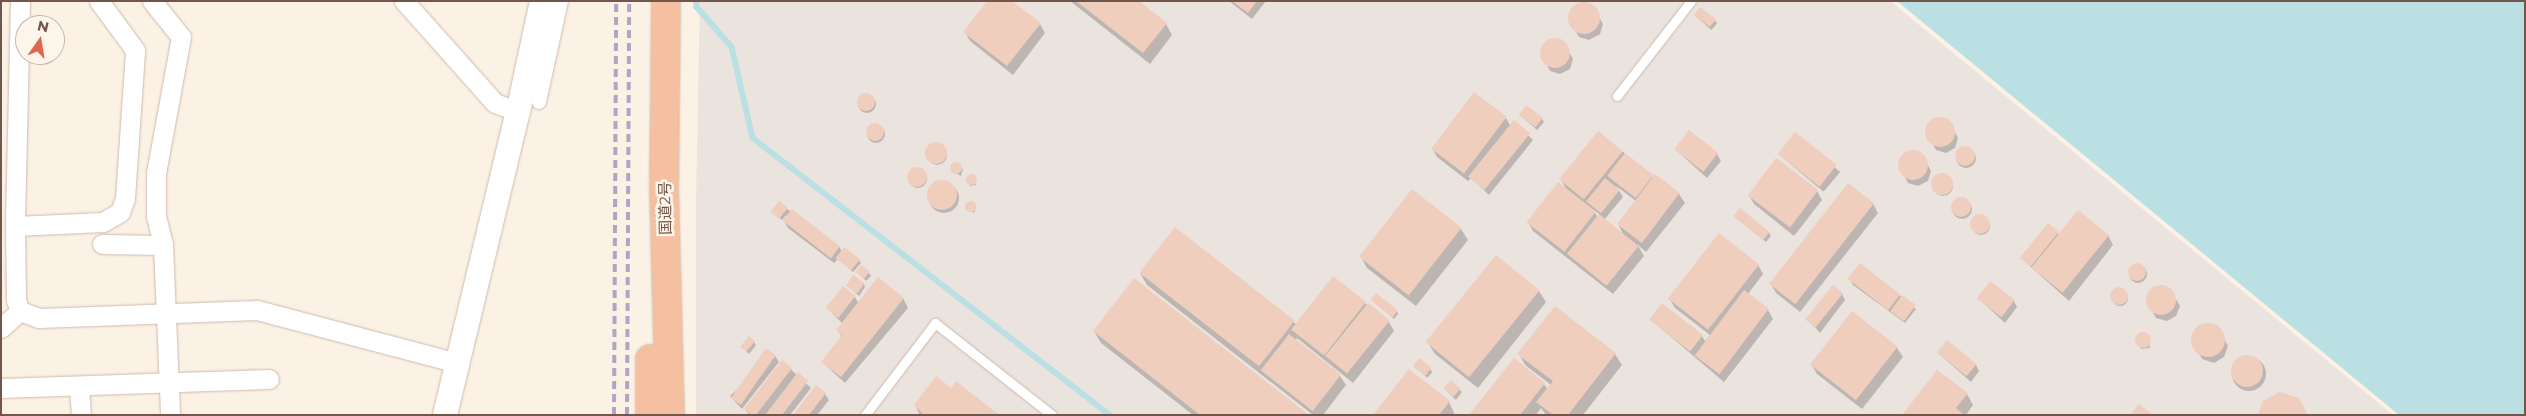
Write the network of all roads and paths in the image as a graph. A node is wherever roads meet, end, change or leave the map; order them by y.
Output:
1 (20, 1) edge
2 (99, 1) edge
3 (152, 1) edge
4 (404, 1) edge
5 (542, 1) edge
6 (561, 1) edge
7 (652, 1) edge
8 (666, 1) edge
9 (1691, 1) edge
10 (1617, 96) dead end
11 (529, 107) junction
12 (15, 226) junction
13 (102, 244) dead end
14 (163, 245) junction
15 (20, 311) junction
16 (166, 311) junction
17 (1, 328) edge
18 (458, 363) junction
19 (269, 379) dead end
20 (169, 385) junction
21 (80, 387) junction
22 (1, 388) edge
23 (81, 415) edge
24 (170, 415) edge
25 (445, 415) edge
26 (650, 415) edge
27 (670, 415) edge
28 (864, 415) edge
29 (1052, 415) edge

1 - 12 street
2 - 12 street
3 - 14 street
4 - 11 street
5 - 11 street
6 - 11 street
7 - 26 highway, 国道2号
8 - 27 highway, 国道2号
9 - 10 lane
11 - 18 street
12 - 15 street
13 - 14 street
14 - 16 street
15 - 16 street
15 - 17 street
16 - 18 street
16 - 20 street
18 - 25 street
19 - 20 street
20 - 21 street
20 - 24 street
21 - 22 street
21 - 23 street
28 - 29 lane

